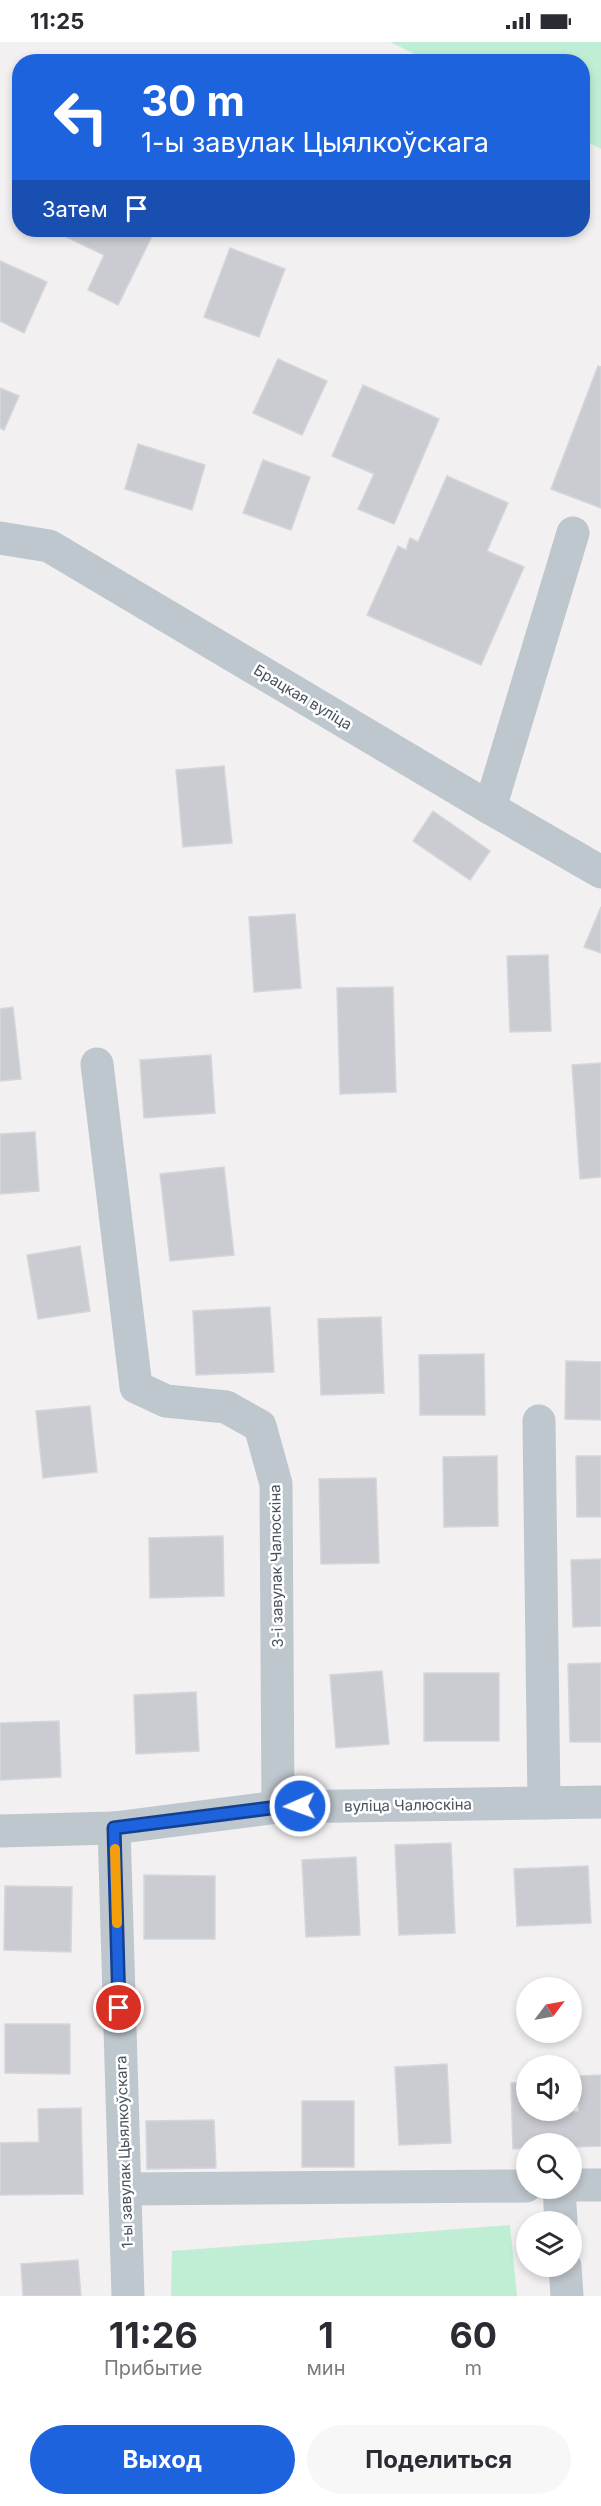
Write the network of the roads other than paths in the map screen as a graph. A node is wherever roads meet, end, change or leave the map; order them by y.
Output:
1 (573, 533) dead end
2 (0, 538) edge
3 (490, 808) junction
4 (601, 872) edge
5 (97, 1064) dead end
6 (539, 1421) dead end
7 (601, 1802) edge
8 (544, 1803) junction
9 (278, 1807) junction
10 (114, 1828) junction
11 (0, 1831) edge
12 (601, 2185) edge
13 (516, 2186) edge
14 (582, 2186) edge
15 (125, 2189) junction
16 (566, 2277) edge
17 (128, 2296) edge
18 (567, 2296) edge

1 - 3 street
2 - 3 street, Брацкая вуліца
3 - 4 street, Брацкая вуліца
5 - 9 street, 3-і завулак Чалюскіна
6 - 8 street
7 - 8 street, вуліца Чалюскіна
8 - 9 street, вуліца Чалюскіна
9 - 10 street, вуліца Чалюскіна
10 - 11 street, вуліца Чалюскіна
10 - 15 street, 1-ы завулак Цыялкоўскага
12 - 14 street
13 - 15 street
15 - 17 street, 1-ы завулак Цыялкоўскага
16 - 18 street

